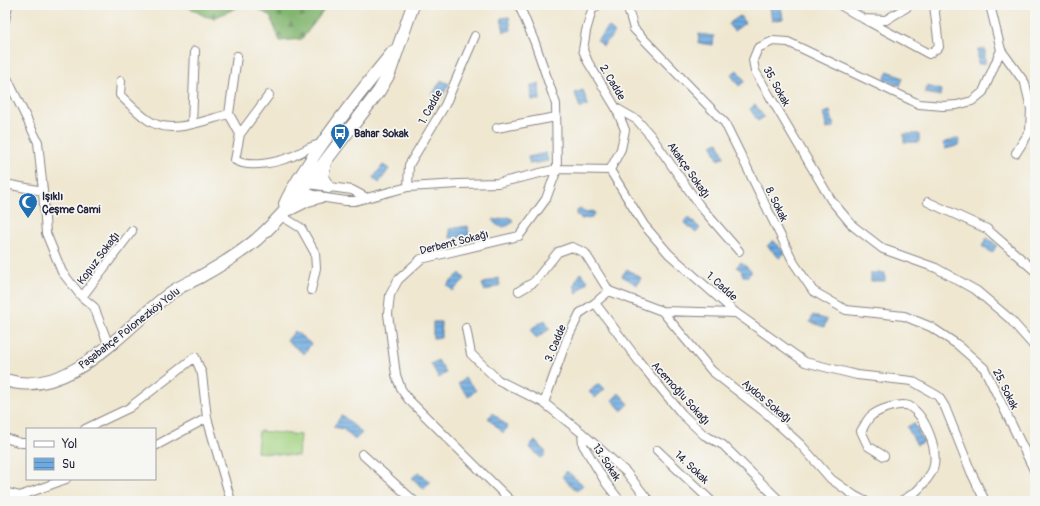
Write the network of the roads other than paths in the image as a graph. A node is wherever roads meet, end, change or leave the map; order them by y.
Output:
1 (8, 5) edge
2 (413, 5) edge
3 (519, 5) edge
4 (598, 5) edge
5 (627, 5) edge
6 (840, 5) edge
7 (909, 5) edge
8 (934, 5) edge
9 (990, 5) edge
10 (864, 19) junction
11 (5, 20) edge
12 (475, 36) dead end
13 (398, 46) junction
14 (1001, 50) junction
15 (195, 51) dead end
16 (237, 56) dead end
17 (5, 74) edge
18 (122, 81) dead end
19 (270, 95) dead end
20 (616, 108) junction
21 (229, 114) junction
22 (342, 116) junction
23 (556, 117) junction
24 (192, 124) junction
25 (496, 128) dead end
26 (240, 134) junction
27 (322, 144) junction
28 (1016, 153) dead end
29 (325, 161) junction
30 (557, 169) junction
31 (610, 170) junction
32 (5, 184) edge
33 (303, 185) junction
34 (328, 187) junction
35 (408, 187) junction
36 (43, 191) junction
37 (319, 197) junction
38 (367, 198) junction
39 (928, 202) dead end
40 (280, 215) junction
41 (132, 232) dead end
42 (739, 251) dead end
43 (1035, 270) edge
44 (311, 290) dead end
45 (519, 291) dead end
46 (609, 291) junction
47 (82, 297) junction
48 (595, 303) junction
49 (662, 311) junction
50 (736, 313) junction
51 (466, 328) dead end
52 (958, 345) joint
53 (109, 346) junction
54 (1035, 349) edge
55 (5, 380) edge
56 (544, 403) junction
57 (207, 418) junction
58 (87, 428) edge
59 (582, 433) junction
60 (5, 438) edge
61 (26, 443) edge
62 (156, 445) edge
63 (658, 450) dead end
64 (362, 454) dead end
65 (884, 456) dead end
66 (1035, 472) edge
67 (64, 480) edge
68 (5, 492) edge
69 (21, 498) edge
70 (231, 501) edge
71 (414, 501) edge
72 (510, 501) edge
73 (620, 501) edge
74 (649, 501) edge
75 (711, 501) edge
76 (780, 501) edge
77 (865, 501) edge
78 (901, 501) edge
79 (985, 501) edge

1 - 11 street
2 - 13 main road, Paşabahçe Polonezköy Yolu
3 - 23 street, Derbent Sokağı
4 - 20 street, 2. Cadde
5 - 52 street, 8. Sokak
6 - 10 street
7 - 10 street
8 - 10 street
9 - 14 street
12 - 35 street, 1. Cadde
13 - 22 main road, Paşabahçe Polonezköy Yolu
13 - 29 main road, Paşabahçe Polonezköy Yolu
14 - 28 street
14 - 54 street, 35. Sokak
15 - 24 street
16 - 21 street
17 - 36 street, Kopuz Sokağı
18 - 24 street
19 - 26 street
20 - 31 street, 2. Cadde
20 - 42 street, Akakçe Sokağı
21 - 24 street
21 - 26 street
22 - 27 main road, Paşabahçe Polonezköy Yolu
22 - 33 main road
23 - 25 street
23 - 30 street, Derbent Sokağı
26 - 27 street
27 - 33 main road, Paşabahçe Polonezköy Yolu
29 - 33 main road, Paşabahçe Polonezköy Yolu
29 - 34 main road
30 - 31 street
30 - 35 street
30 - 72 street, Derbent Sokağı
31 - 50 street, 1. Cadde
32 - 36 street
33 - 34 street
33 - 37 street
33 - 40 main road, Paşabahçe Polonezköy Yolu
34 - 38 street
35 - 38 street
36 - 47 street, Kopuz Sokağı
37 - 38 street
37 - 40 main road
39 - 43 street
40 - 44 street
40 - 53 main road, Paşabahçe Polonezköy Yolu
41 - 47 street, Kopuz Sokağı
45 - 46 street
46 - 48 street, 3. Cadde
46 - 49 street
47 - 53 street, Kopuz Sokağı
48 - 56 street, 3. Cadde
48 - 76 street, Acemoğlu Sokağı
49 - 50 street
49 - 77 street, Aydos Sokağı
50 - 79 street, 1. Cadde
51 - 56 street
52 - 66 street, 25. Sokak
53 - 55 main road, Paşabahçe Polonezköy Yolu
56 - 59 street
57 - 58 street
57 - 62 street
57 - 70 street
59 - 73 street, 13. Sokak
59 - 74 street
60 - 61 street
63 - 75 street, 14. Sokak
64 - 71 street
65 - 78 street
67 - 69 street
68 - 69 street

